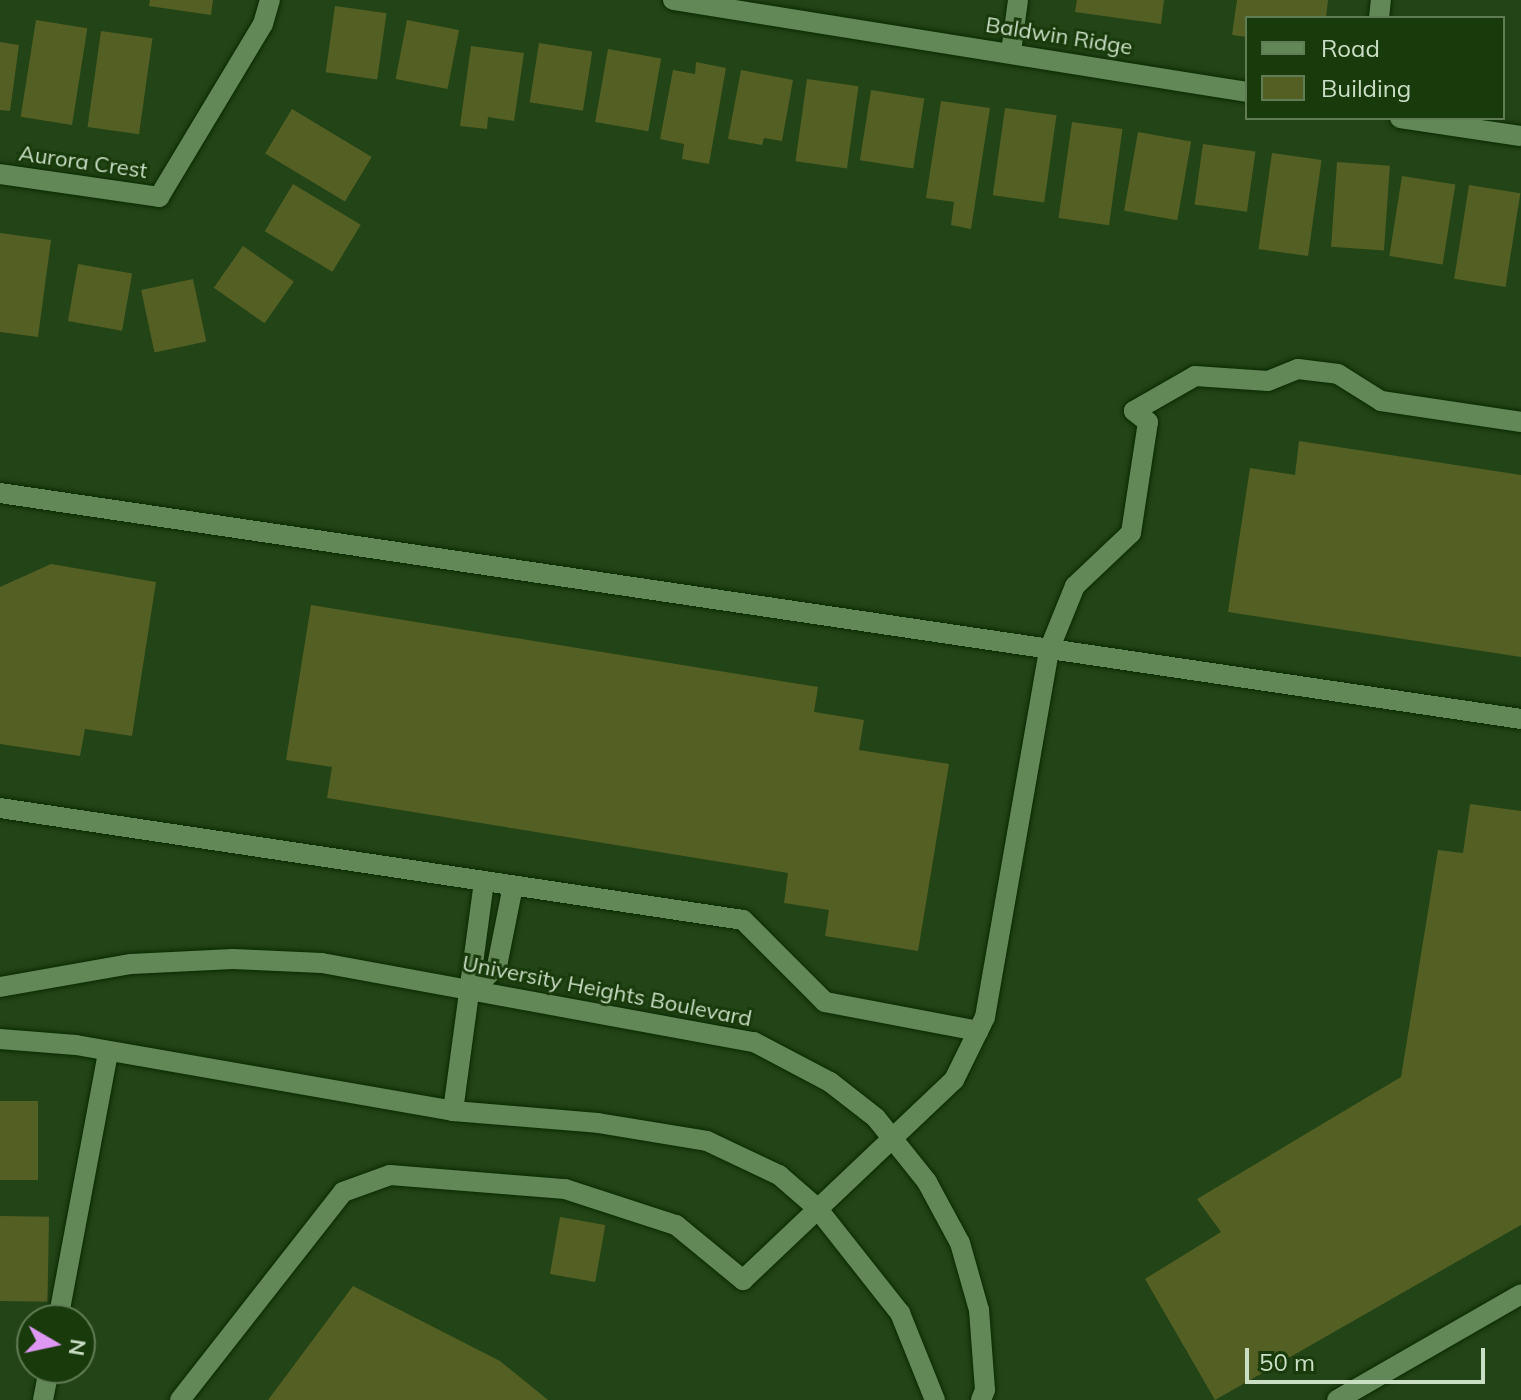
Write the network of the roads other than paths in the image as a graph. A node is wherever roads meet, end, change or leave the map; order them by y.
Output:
1 (270, 0) edge
2 (673, 0) edge
3 (1018, 0) edge
4 (1011, 52) junction
5 (1245, 92) edge
6 (1413, 120) edge
7 (1521, 136) edge
8 (0, 174) edge
9 (1521, 422) edge
10 (0, 493) edge
11 (1049, 650) junction
12 (1521, 719) edge
13 (0, 808) edge
14 (484, 881) junction
15 (513, 886) junction
16 (0, 987) edge
17 (473, 990) junction
18 (978, 1031) junction
19 (0, 1039) edge
20 (108, 1052) junction
21 (453, 1111) junction
22 (894, 1136) junction
23 (817, 1208) junction
24 (1521, 1294) edge
25 (61, 1304) edge
26 (180, 1400) edge
27 (935, 1400) edge
28 (981, 1400) edge
29 (1337, 1400) edge

1 - 8 street, Aurora Crest
2 - 4 street, Baldwin Ridge
3 - 4 street
4 - 5 street, Baldwin Ridge
6 - 7 street
9 - 11 street
10 - 11 street
11 - 12 street
11 - 18 street
13 - 14 street
14 - 15 street
14 - 17 street
15 - 17 street
15 - 18 street
16 - 17 street, University Heights Boulevard
17 - 21 street
17 - 22 street, University Heights Boulevard
18 - 22 street
19 - 20 street
20 - 21 street
20 - 25 street
21 - 23 street
22 - 23 street
22 - 28 street, University Heights Boulevard
23 - 26 street
23 - 27 street
24 - 29 street

